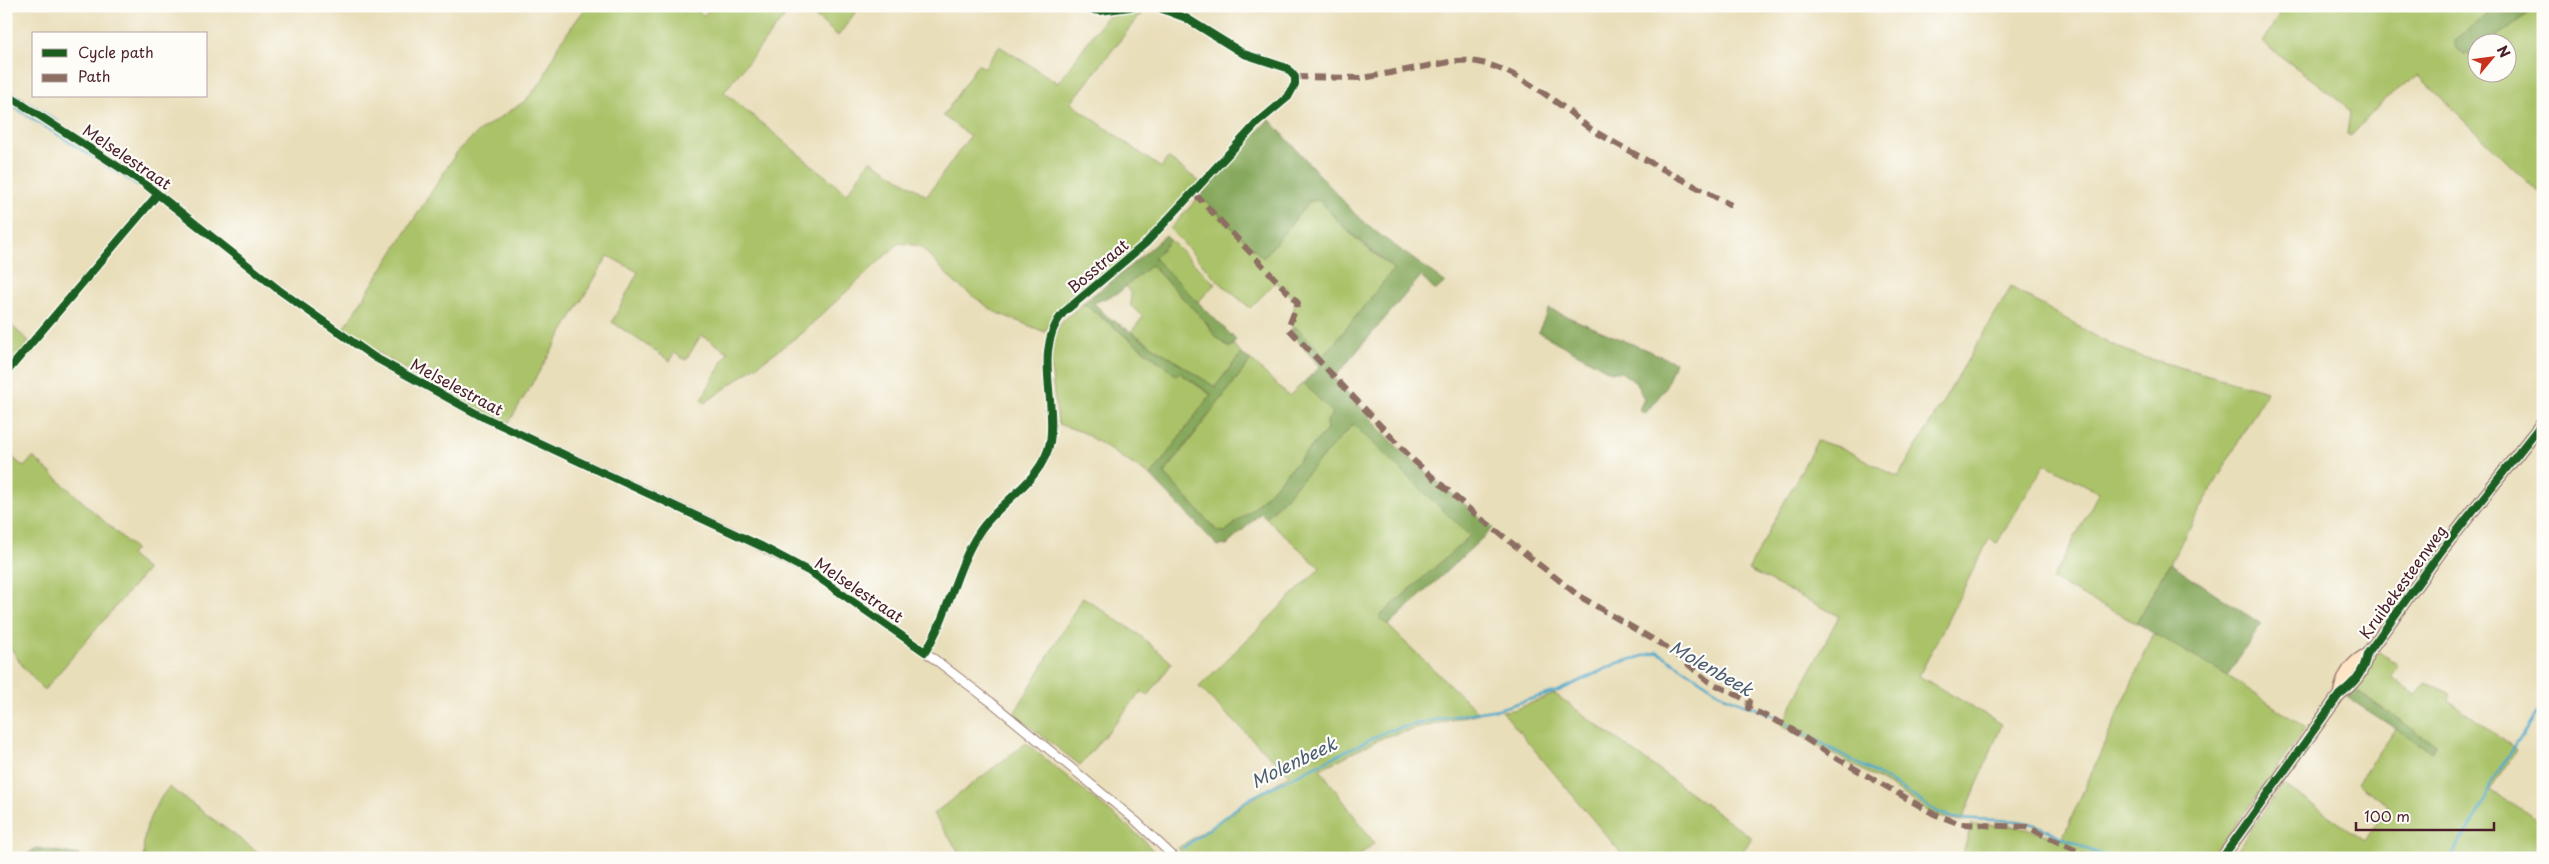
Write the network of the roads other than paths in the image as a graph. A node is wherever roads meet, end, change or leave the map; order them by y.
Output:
1 (1068, 6) edge
2 (1138, 6) edge
3 (1154, 6) edge
4 (6, 94) edge
5 (2543, 422) edge
6 (925, 652) junction
7 (1175, 858) edge
8 (2222, 858) edge

1 - 2 street
3 - 6 street, Bosstraat
4 - 6 street, Melselestraat
5 - 8 street, Kruibekesteenweg
6 - 7 street, Melselestraat

